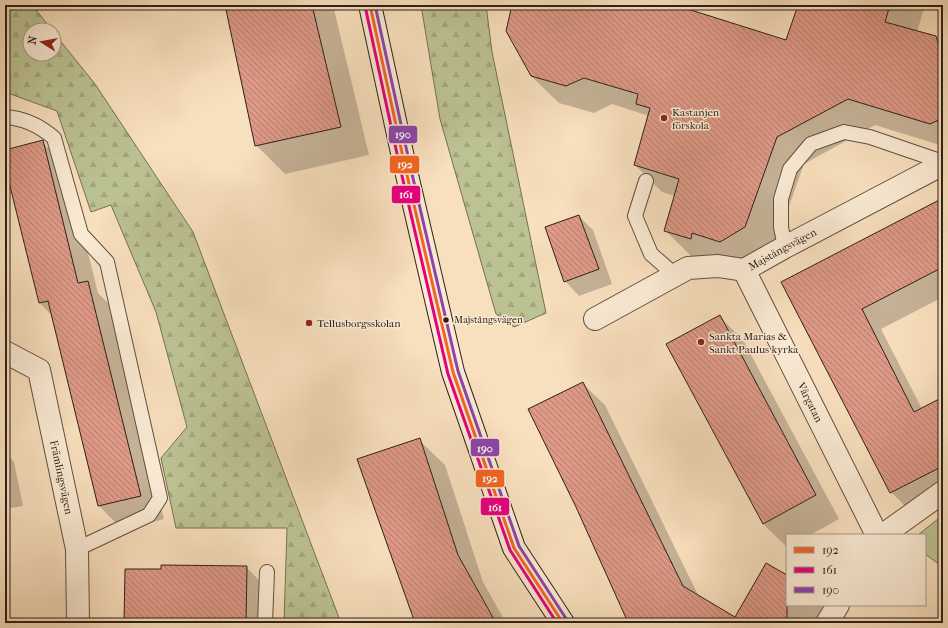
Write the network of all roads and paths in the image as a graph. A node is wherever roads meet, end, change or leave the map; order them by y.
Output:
1 (370, 5) edge
2 (5, 117) edge
3 (943, 163) edge
4 (646, 181) dead end
5 (785, 246) junction
6 (744, 270) junction
7 (675, 275) junction
8 (595, 319) dead end
9 (5, 352) edge
10 (943, 492) edge
11 (876, 534) edge
12 (884, 534) edge
13 (77, 549) junction
14 (267, 572) dead end
15 (837, 606) edge
16 (78, 623) edge
17 (265, 623) edge
18 (563, 623) edge
19 (827, 623) edge

1 - 18 street
2 - 13 lane
3 - 5 street, Majstångsvägen
3 - 5 lane
4 - 7 lane
5 - 6 street, Majstångsvägen
6 - 7 street, Majstångsvägen
6 - 11 street, Vårgatan
7 - 8 street, Majstångsvägen
9 - 13 street, Främlingsvägen
10 - 12 street
13 - 16 street, Främlingsvägen
14 - 17 lane
15 - 19 street

